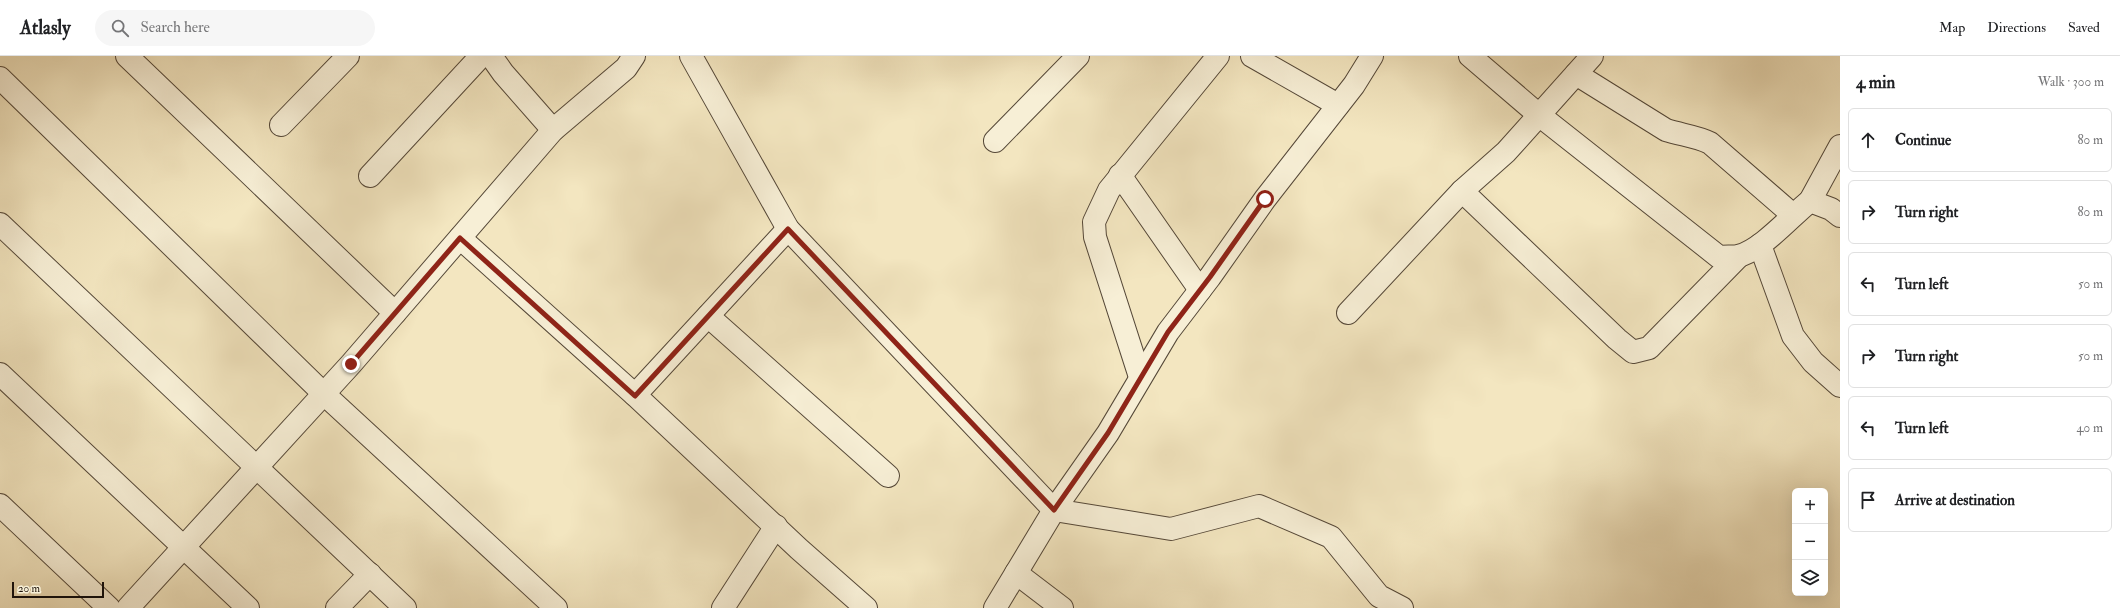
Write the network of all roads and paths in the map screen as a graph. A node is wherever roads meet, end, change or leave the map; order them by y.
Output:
1 (127, 56) edge
2 (348, 56) edge
3 (481, 56) edge
4 (491, 56) edge
5 (634, 56) edge
6 (691, 56) edge
7 (1078, 56) edge
8 (1218, 56) edge
9 (1252, 56) edge
10 (1372, 56) edge
11 (1470, 56) edge
12 (1592, 56) edge
13 (1576, 74) junction
14 (0, 78) edge
15 (1338, 105) junction
16 (1539, 115) junction
17 (281, 125) dead end
18 (553, 130) junction
19 (995, 141) dead end
20 (1840, 146) edge
21 (370, 176) dead end
22 (1120, 176) junction
23 (1462, 191) junction
24 (1810, 201) junction
25 (1793, 215) junction
26 (1840, 216) edge
27 (0, 224) edge
28 (788, 229) junction
29 (460, 238) junction
30 (1760, 245) junction
31 (1739, 256) junction
32 (1200, 290) junction
33 (395, 313) junction
34 (1348, 313) dead end
35 (708, 316) junction
36 (0, 374) edge
37 (1140, 377) junction
38 (1840, 386) edge
39 (324, 394) junction
40 (635, 396) junction
41 (258, 467) junction
42 (888, 476) dead end
43 (0, 505) edge
44 (1054, 510) junction
45 (776, 526) junction
46 (183, 548) junction
47 (1016, 573) junction
48 (370, 574) junction
49 (109, 608) edge
50 (128, 608) edge
51 (248, 608) edge
52 (337, 608) edge
53 (405, 608) edge
54 (556, 608) edge
55 (722, 608) edge
56 (866, 608) edge
57 (995, 608) edge
58 (1062, 608) edge
59 (1402, 608) edge

1 - 33 street
2 - 17 street
3 - 21 street
4 - 18 street
5 - 18 street
6 - 28 street
7 - 19 street
8 - 22 street
9 - 15 street
10 - 15 street
11 - 16 street
12 - 13 street
13 - 16 street
13 - 25 street
14 - 39 street
15 - 32 street
16 - 23 street
16 - 31 street
18 - 29 street
20 - 24 street
22 - 32 street
22 - 37 street
23 - 31 street
23 - 34 street
24 - 25 street
24 - 26 street
25 - 30 street
27 - 41 street
28 - 35 street
28 - 44 street
29 - 33 street
29 - 40 street
30 - 31 street
30 - 38 street
32 - 37 street
33 - 39 street
35 - 40 street
35 - 42 street
36 - 46 street
37 - 44 street
39 - 41 street
39 - 54 street
40 - 45 street
41 - 46 street
41 - 48 street
43 - 49 street
44 - 47 street
44 - 59 street
45 - 55 street
45 - 56 street
46 - 50 street
46 - 51 street
47 - 57 street
47 - 58 street
48 - 52 street
48 - 53 street

